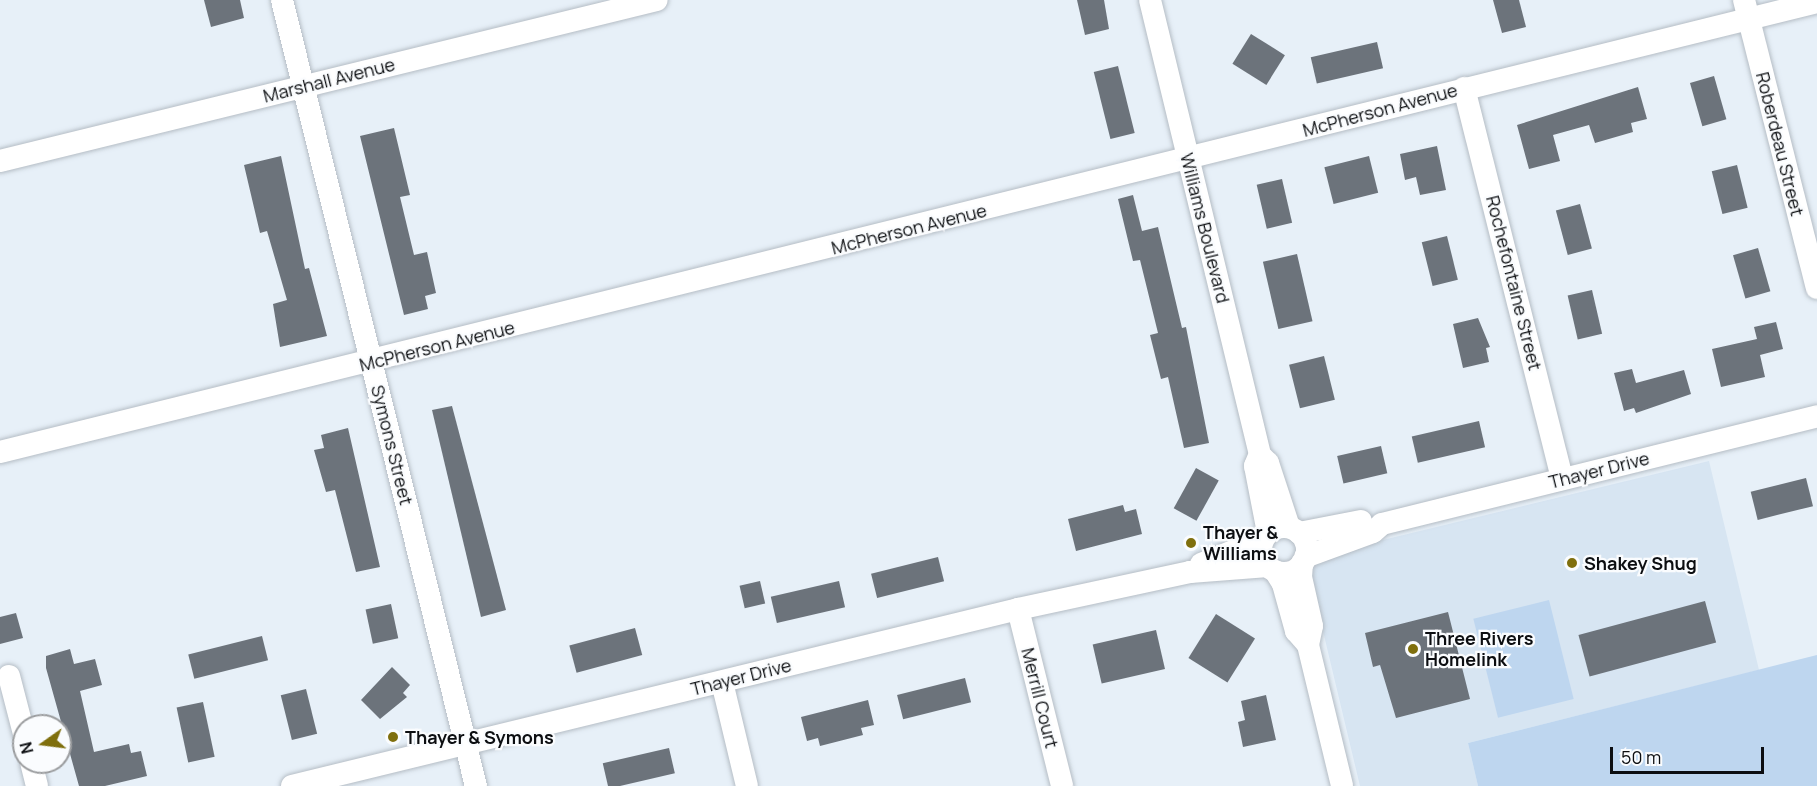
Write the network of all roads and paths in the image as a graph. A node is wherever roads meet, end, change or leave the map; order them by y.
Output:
1 (282, 0) edge
2 (657, 0) edge
3 (1150, 0) edge
4 (1817, 2) edge
5 (1746, 10) edge
6 (303, 87) junction
7 (1464, 88) junction
8 (0, 160) edge
9 (1189, 160) junction
10 (1817, 288) edge
11 (371, 362) junction
12 (1817, 416) edge
13 (0, 452) edge
14 (1562, 478) junction
15 (1382, 524) junction
16 (1280, 533) junction
17 (1304, 560) junction
18 (1271, 569) junction
19 (1190, 572) junction
20 (1018, 609) junction
21 (1308, 645) junction
22 (9, 676) dead end
23 (722, 682) junction
24 (19, 714) edge
25 (465, 743) junction
26 (292, 786) edge
27 (476, 786) edge
28 (747, 786) edge
29 (1062, 786) edge
30 (1342, 786) edge

1 - 6 street, Symons Street
2 - 6 street, Marshall Avenue
3 - 9 street, Williams Boulevard
4 - 5 street, McPherson Avenue
5 - 7 street, McPherson Avenue
5 - 10 street, Roberdeau Street
6 - 8 street, Marshall Avenue
6 - 11 street, Symons Street
7 - 9 street, McPherson Avenue
7 - 14 street, Rochefontaine Street
9 - 11 street, McPherson Avenue
9 - 16 street, Williams Boulevard
11 - 13 street, McPherson Avenue
11 - 25 street, Symons Street
12 - 14 street, Thayer Drive
14 - 15 street, Thayer Drive
15 - 16 street, Thayer Drive
15 - 17 street, Thayer Drive
16 - 17 street
16 - 18 street
16 - 19 street, Thayer Drive
17 - 18 street
17 - 21 street
18 - 19 street, Thayer Drive
18 - 21 street
19 - 20 street, Thayer Drive
20 - 23 street, Thayer Drive
20 - 29 street, Merrill Court
21 - 30 street
22 - 24 street
23 - 25 street, Thayer Drive
23 - 28 street
25 - 26 street, Thayer Drive
25 - 27 street, Symons Street

